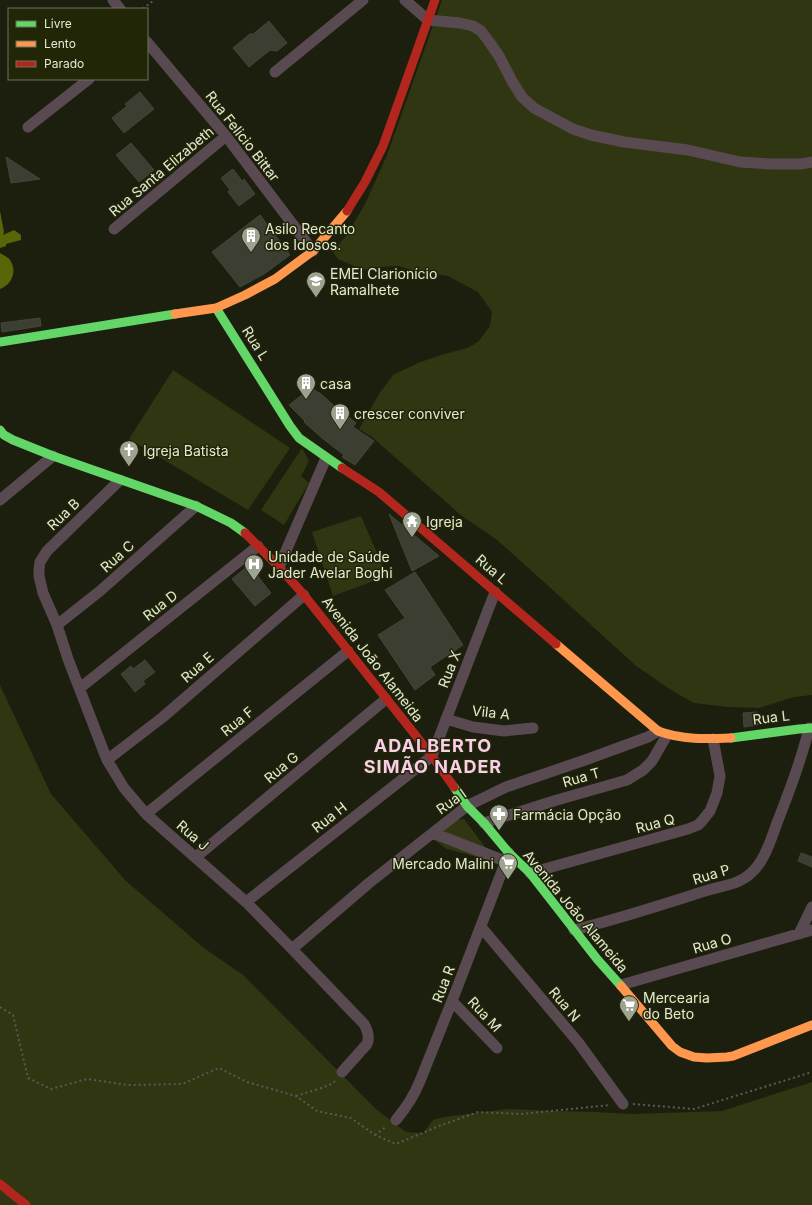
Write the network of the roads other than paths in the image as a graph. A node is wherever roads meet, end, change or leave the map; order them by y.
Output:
1 (113, 0) edge
2 (363, 0) edge
3 (405, 0) edge
4 (435, 0) edge
5 (119, 8) edge
6 (428, 20) junction
7 (148, 43) edge
8 (275, 72) dead end
9 (88, 80) edge
10 (28, 127) dead end
11 (226, 136) junction
12 (812, 162) edge
13 (114, 229) dead end
14 (313, 251) junction
15 (216, 308) junction
16 (0, 342) edge
17 (0, 430) edge
18 (52, 456) junction
19 (326, 458) junction
20 (120, 480) junction
21 (0, 500) edge
22 (196, 506) junction
23 (258, 546) junction
24 (278, 567) junction
25 (38, 576) joint
26 (495, 592) junction
27 (304, 595) junction
28 (57, 625) junction
29 (348, 651) junction
30 (80, 688) junction
31 (386, 699) junction
32 (446, 719) junction
33 (533, 728) dead end
34 (810, 728) edge
35 (663, 733) junction
36 (713, 739) junction
37 (432, 756) junction
38 (107, 760) junction
39 (468, 806) junction
40 (146, 814) junction
41 (484, 823) junction
42 (433, 833) junction
43 (196, 857) junction
44 (507, 857) junction
45 (530, 873) junction
46 (246, 902) junction
47 (812, 907) edge
48 (481, 927) junction
49 (574, 930) junction
50 (812, 930) edge
51 (799, 934) junction
52 (292, 949) junction
53 (621, 985) junction
54 (452, 1001) junction
55 (812, 1024) edge
56 (497, 1048) dead end
57 (342, 1072) road end
58 (623, 1104) road end
59 (396, 1120) road end
60 (0, 1184) edge
61 (26, 1205) edge

1 - 5 street
2 - 8 street
3 - 6 street
4 - 6 street
6 - 12 street
6 - 14 street
7 - 11 street, Rua Felicio Bittar
9 - 10 street
11 - 13 street, Rua Santa Elizabeth
11 - 14 street, Rua Felicio Bittar
14 - 15 street
15 - 16 street
15 - 19 street, Rua L
17 - 18 street, Avenida João Alameida
18 - 20 street, Avenida João Alameida
18 - 21 street
19 - 24 street
19 - 26 street, Rua L
20 - 22 street, Avenida João Alameida
20 - 25 street, Rua B
22 - 23 street, Avenida João Alameida
22 - 28 street, Rua C
23 - 24 street, Avenida João Alameida
23 - 30 street, Rua D
24 - 27 street, Avenida João Alameida
25 - 28 street, Rua J
26 - 32 street, Rua X
26 - 35 street, Rua L
27 - 29 street, Avenida João Alameida
27 - 38 street, Rua E
28 - 30 street, Rua J
29 - 31 street, Avenida João Alameida
29 - 40 street, Rua F
30 - 38 street, Rua J
31 - 37 street, Avenida João Alameida
31 - 43 street, Rua G
32 - 33 street, Vila A
32 - 37 street, Rua X
34 - 36 street, Rua L
34 - 49 street, Rua P
35 - 36 street, Rua L
35 - 39 street, Rua I
35 - 41 street, Rua T
36 - 45 street, Rua Q
37 - 39 street, Avenida João Alameida
37 - 46 street, Rua H
38 - 40 street, Rua J
39 - 41 street, Avenida João Alameida
39 - 42 street, Rua I
40 - 43 street, Rua J
41 - 44 street, Avenida João Alameida
42 - 44 street
42 - 52 street, Rua I
43 - 46 street, Rua J
44 - 45 street, Avenida João Alameida
44 - 48 street, Rua R
45 - 49 street, Avenida João Alameida
46 - 52 street, Rua J
47 - 51 street
48 - 54 street, Rua R
48 - 58 street, Rua N
49 - 53 street, Avenida João Alameida
50 - 51 street, Rua O
51 - 53 street, Rua O
52 - 57 street, Rua J
53 - 55 street, Avenida João Alameida
54 - 56 street, Rua M
54 - 59 street, Rua R
60 - 61 street

